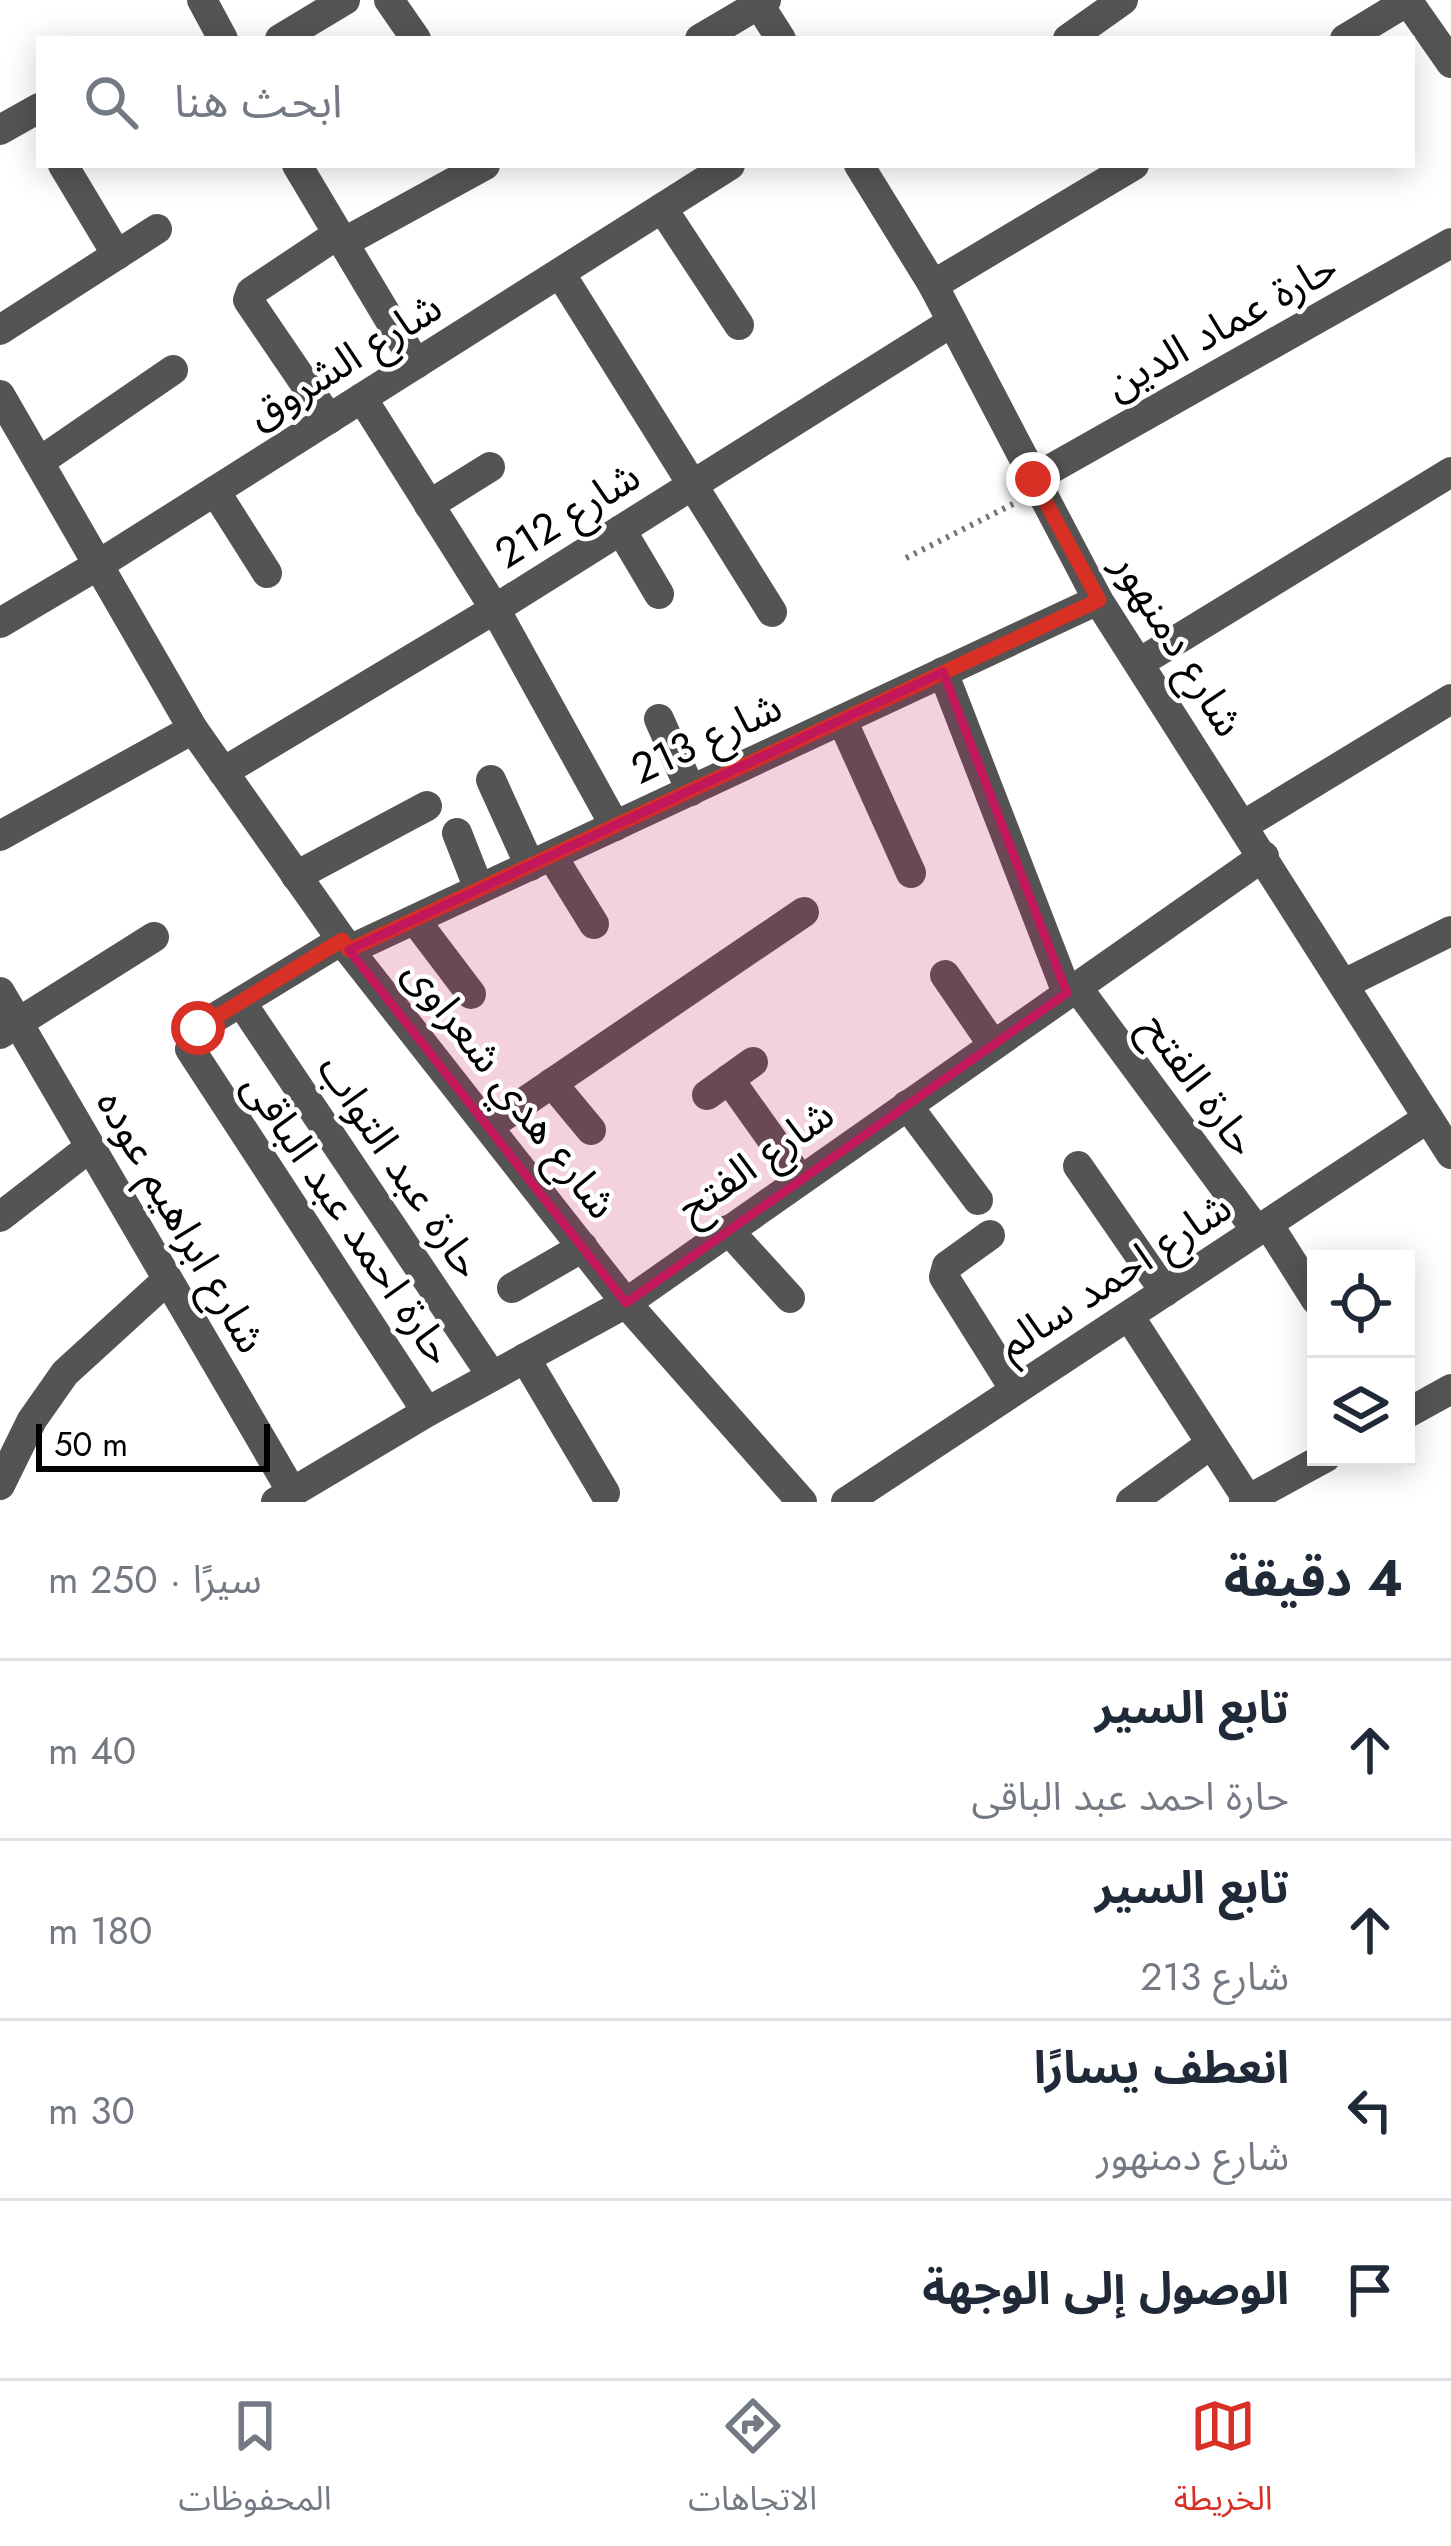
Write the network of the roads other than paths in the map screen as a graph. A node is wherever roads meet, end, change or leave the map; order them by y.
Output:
1 (202, 0) edge
2 (345, 0) edge
3 (388, 0) edge
4 (1124, 0) edge
5 (760, 1) edge
6 (1408, 1) edge
7 (1076, 21) edge
8 (221, 36) edge
9 (285, 36) edge
10 (414, 36) edge
11 (705, 36) edge
12 (779, 36) edge
13 (1350, 36) edge
14 (1451, 64) edge
15 (36, 115) edge
16 (0, 130) edge
17 (65, 168) edge
18 (299, 168) edge
19 (479, 168) edge
20 (725, 168) edge
21 (1129, 168) edge
22 (872, 170) edge
23 (662, 208) junction
24 (158, 229) dead end
25 (340, 238) junction
26 (1451, 244) edge
27 (117, 255) junction
28 (560, 273) junction
29 (932, 285) junction
30 (952, 322) junction
31 (739, 325) dead end
32 (0, 330) edge
33 (416, 364) junction
34 (173, 370) dead end
35 (0, 395) edge
36 (362, 398) junction
37 (328, 419) junction
38 (39, 462) junction
39 (490, 467) dead end
40 (1451, 472) edge
41 (693, 484) junction
42 (1036, 485) junction
43 (215, 491) junction
44 (429, 505) junction
45 (621, 530) junction
46 (98, 565) junction
47 (267, 573) dead end
48 (659, 594) dead end
49 (1099, 600) junction
50 (495, 609) junction
51 (772, 612) dead end
52 (0, 623) edge
53 (1138, 663) junction
54 (943, 673) junction
55 (1451, 699) edge
56 (659, 718) dead end
57 (842, 720) junction
58 (194, 729) junction
59 (223, 772) junction
60 (491, 780) dead end
61 (691, 791) junction
62 (427, 806) dead end
63 (1244, 824) junction
64 (615, 826) junction
65 (457, 832) dead end
66 (0, 836) edge
67 (1264, 856) junction
68 (541, 861) junction
69 (911, 873) dead end
70 (296, 876) junction
71 (479, 889) junction
72 (804, 912) dead end
73 (415, 920) junction
74 (594, 924) dead end
75 (1451, 931) edge
76 (154, 937) dead end
77 (346, 945) junction
78 (945, 975) dead end
79 (1344, 984) junction
80 (1071, 989) junction
81 (0, 992) edge
82 (471, 994) dead end
83 (241, 1002) junction
84 (8, 1028) edge
85 (993, 1045) junction
86 (730, 1078) dead end
87 (552, 1083) junction
88 (907, 1105) junction
89 (1428, 1118) junction
90 (489, 1126) junction
91 (591, 1130) dead end
92 (89, 1148) junction
93 (1451, 1154) edge
94 (1078, 1166) dead end
95 (800, 1179) junction
96 (978, 1200) dead end
97 (0, 1217) edge
98 (1262, 1227) junction
99 (728, 1230) junction
100 (990, 1234) dead end
101 (583, 1246) junction
102 (167, 1280) junction
103 (512, 1288) dead end
104 (1307, 1288) edge
105 (1165, 1292) junction
106 (790, 1298) dead end
107 (626, 1303) junction
108 (1129, 1316) junction
109 (525, 1358) junction
110 (492, 1376) junction
111 (1451, 1389) edge
112 (1015, 1390) junction
113 (1415, 1409) edge
114 (427, 1412) junction
115 (1211, 1444) junction
116 (1310, 1466) edge
117 (0, 1485) edge
118 (605, 1493) dead end
119 (284, 1497) edge
120 (1246, 1501) edge
121 (802, 1502) edge
122 (845, 1502) edge
123 (1130, 1502) edge

1 - 8 street
2 - 9 street
3 - 10 street
4 - 7 street
5 - 11 street
5 - 12 street
6 - 13 street
6 - 14 street
15 - 16 street
17 - 27 street
18 - 25 street
19 - 25 street
20 - 23 street, شارع الشروق
21 - 29 street
22 - 29 street, شارع دمنهور
23 - 28 street, شارع الشروق
23 - 31 street
24 - 27 street
25 - 33 street
25 - 37 street
26 - 42 street, حارة عماد الدين
27 - 32 street
28 - 33 street, شارع الشروق
28 - 41 street
29 - 30 street, شارع دمنهور
30 - 41 street, شارع 212
30 - 42 street, شارع دمنهور
33 - 36 street, شارع الشروق
34 - 38 street
35 - 38 street, شارع هدي شعراوى
36 - 37 street, شارع الشروق
36 - 44 street
37 - 43 street, شارع الشروق
38 - 46 street, شارع هدي شعراوى
39 - 44 street
40 - 53 street
41 - 45 street, شارع 212
41 - 51 street
42 - 49 street, شارع دمنهور
43 - 46 street, شارع الشروق
43 - 47 street
44 - 50 street
45 - 48 street
45 - 50 street, شارع 212
46 - 52 street, شارع الشروق
46 - 58 street, شارع هدي شعراوى
49 - 53 street, شارع دمنهور
49 - 54 street, شارع 213
50 - 59 street, شارع 212
50 - 64 street
53 - 63 street, شارع دمنهور
54 - 57 street, شارع 213
54 - 80 street, حارة الفتح
55 - 63 street
56 - 61 street
57 - 61 street, شارع 213
57 - 69 street
58 - 59 street, شارع هدي شعراوى
58 - 66 street
59 - 70 street, شارع هدي شعراوى
60 - 68 street
61 - 64 street, شارع 213
62 - 70 street
63 - 67 street, شارع دمنهور
64 - 68 street, شارع 213
65 - 71 street
67 - 79 street, شارع دمنهور
67 - 80 street, شارع الفتح
68 - 71 street, شارع 213
68 - 74 street
70 - 77 street, شارع هدي شعراوى
71 - 73 street, شارع 213
72 - 87 street
73 - 77 street, شارع 213
73 - 82 street
75 - 79 street
76 - 84 street
77 - 83 street, حارة احمد عبد الباقى
77 - 90 street, شارع هدي شعراوى
78 - 85 street
79 - 89 street, شارع دمنهور
80 - 85 street, شارع الفتح
80 - 98 street, حارة الفتح
81 - 84 street, شارع ابراهيم عوده
83 - 110 street, حارة عبد التواب
83 - 114 street, حارة احمد عبد الباقى
84 - 92 street, شارع ابراهيم عوده
85 - 88 street, شارع الفتح
86 - 95 street
87 - 90 street
87 - 91 street
88 - 95 street, شارع الفتح
88 - 96 street
89 - 93 street, شارع دمنهور
89 - 98 street, شارع احمد سالم
90 - 101 street, شارع هدي شعراوى
92 - 97 street
92 - 102 street, شارع ابراهيم عوده
94 - 105 street
95 - 99 street, شارع الفتح
98 - 104 street, حارة الفتح
98 - 105 street, شارع احمد سالم
99 - 106 street
99 - 107 street, شارع الفتح
100 - 112 street
101 - 103 street
101 - 107 street, شارع هدي شعراوى
102 - 117 street
102 - 119 street, شارع ابراهيم عوده
105 - 108 street, شارع احمد سالم
107 - 109 street, شارع الفتح
107 - 121 street, شارع هدي شعراوى
108 - 112 street, شارع احمد سالم
108 - 115 street
109 - 110 street, شارع الفتح
109 - 118 street
110 - 114 street, شارع الفتح
111 - 113 street
112 - 122 street, شارع احمد سالم
114 - 119 street, شارع الفتح
115 - 120 street
115 - 123 street
116 - 120 street

